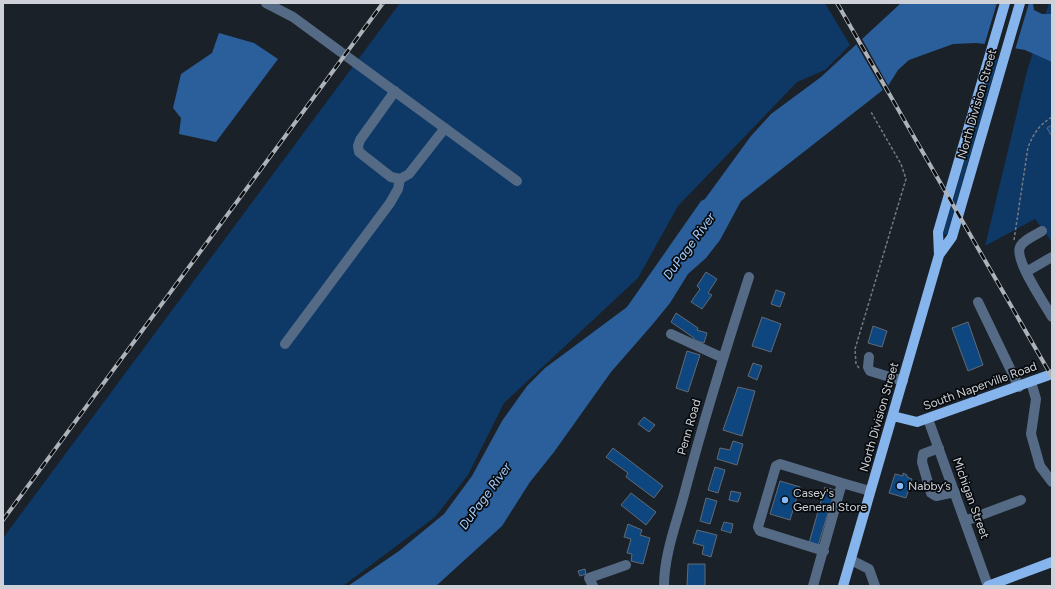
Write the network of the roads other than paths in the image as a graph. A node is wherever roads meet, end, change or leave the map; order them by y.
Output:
1 (266, 3) edge
2 (1005, 3) edge
3 (1020, 3) edge
4 (395, 92) junction
5 (445, 128) junction
6 (400, 179) junction
7 (517, 181) dead end
8 (1042, 230) dead end
9 (939, 255) junction
10 (1052, 257) edge
11 (1026, 272) junction
12 (749, 278) dead end
13 (978, 302) dead end
14 (1052, 317) edge
15 (671, 334) dead end
16 (285, 344) dead end
17 (869, 357) dead end
18 (723, 358) junction
19 (1052, 374) edge
20 (903, 381) junction
21 (1031, 382) junction
22 (1018, 387) junction
23 (893, 416) junction
24 (928, 419) junction
25 (939, 448) junction
26 (1052, 482) edge
27 (842, 484) junction
28 (870, 491) junction
29 (955, 492) junction
30 (1021, 500) dead end
31 (965, 521) junction
32 (824, 551) junction
33 (851, 560) junction
34 (1052, 562) edge
35 (626, 565) dead end
36 (994, 585) edge
37 (593, 586) edge
38 (664, 586) edge
39 (813, 586) edge
40 (843, 586) edge
41 (875, 586) edge

1 - 4 street
2 - 9 main road, North Division Street
3 - 9 main road, North Division Street
4 - 5 street
4 - 6 street
5 - 6 street
5 - 7 street
6 - 16 street
8 - 11 street
9 - 20 main road, North Division Street
10 - 11 street
11 - 14 street
12 - 18 street, Penn Road
13 - 22 street
15 - 18 street
17 - 20 street
18 - 38 street, Penn Road
19 - 21 main road, South Naperville Road
20 - 23 main road, North Division Street
21 - 22 main road, South Naperville Road
21 - 26 street
22 - 24 main road, South Naperville Road
23 - 24 main road, South Naperville Road
23 - 28 main road, North Division Street
24 - 25 street, Michigan Street
25 - 29 street, Michigan Street
25 - 29 street
27 - 28 street
27 - 32 street
27 - 32 street
28 - 33 main road, North Division Street
29 - 31 street, Michigan Street
30 - 31 street
31 - 36 street, Michigan Street
32 - 39 street
33 - 40 main road, North Division Street
33 - 41 street
34 - 36 main road
35 - 37 street

